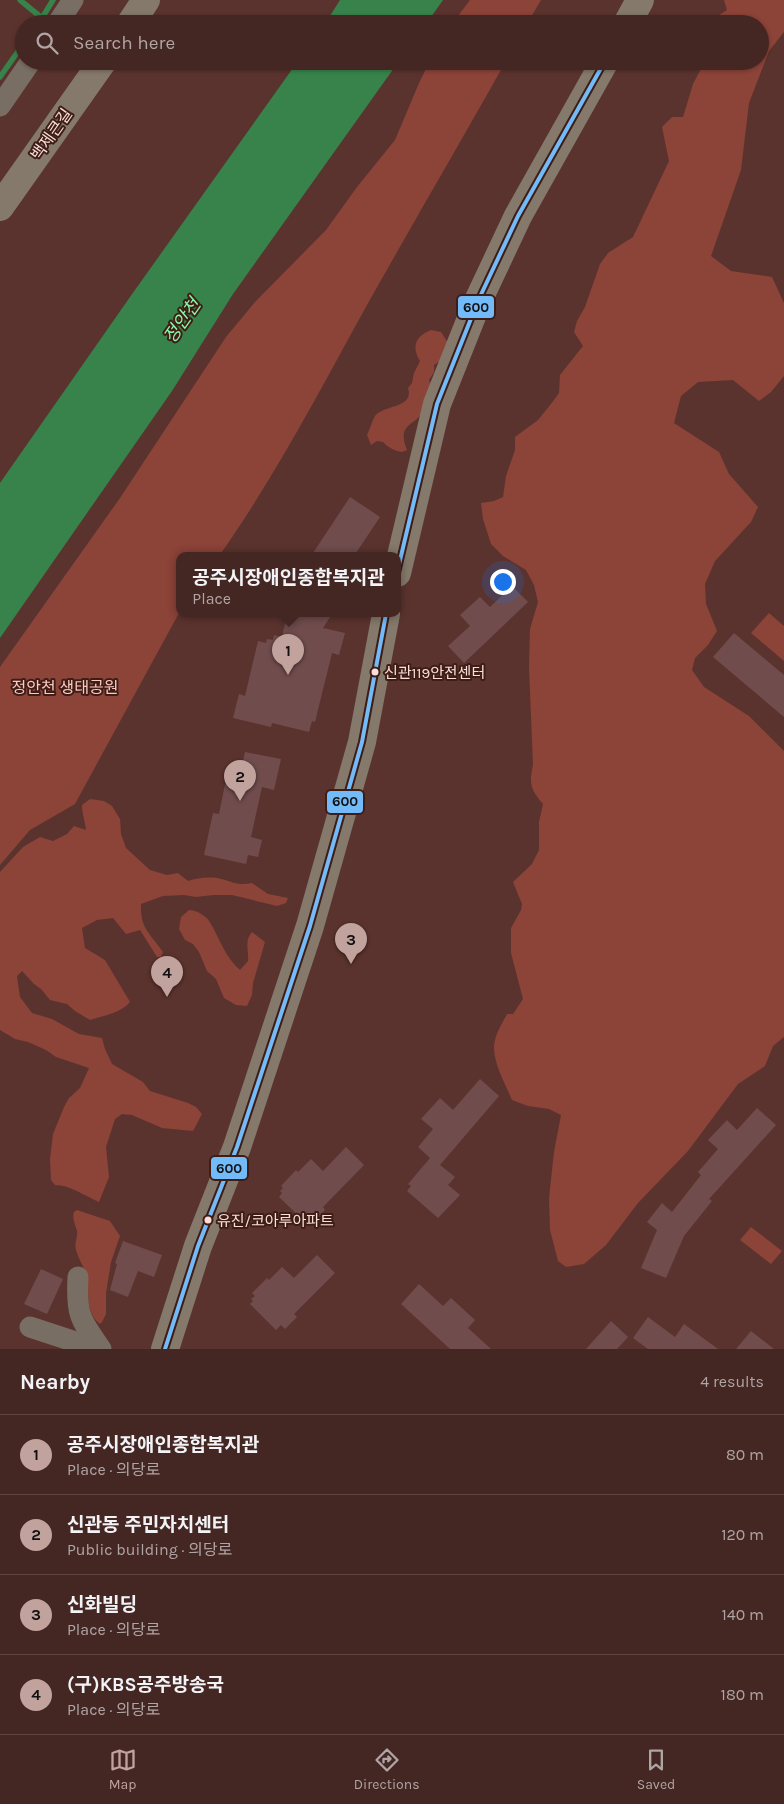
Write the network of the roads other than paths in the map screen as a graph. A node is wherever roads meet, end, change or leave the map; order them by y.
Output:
1 (72, 0) edge
2 (146, 0) edge
3 (640, 0) edge
4 (62, 15) edge
5 (136, 15) edge
6 (632, 15) edge
7 (25, 70) edge
8 (97, 70) edge
9 (600, 70) edge
10 (0, 106) edge
11 (0, 207) edge
12 (401, 556) edge
13 (385, 617) edge
14 (78, 1277) dead end
15 (30, 1327) dead end
16 (97, 1349) edge
17 (101, 1349) edge
18 (165, 1349) edge

1 - 4 street
2 - 5 main road
3 - 6 main road
7 - 10 street
8 - 11 main road, 백제큰길
9 - 12 main road
13 - 18 main road
14 - 17 street
15 - 16 street

